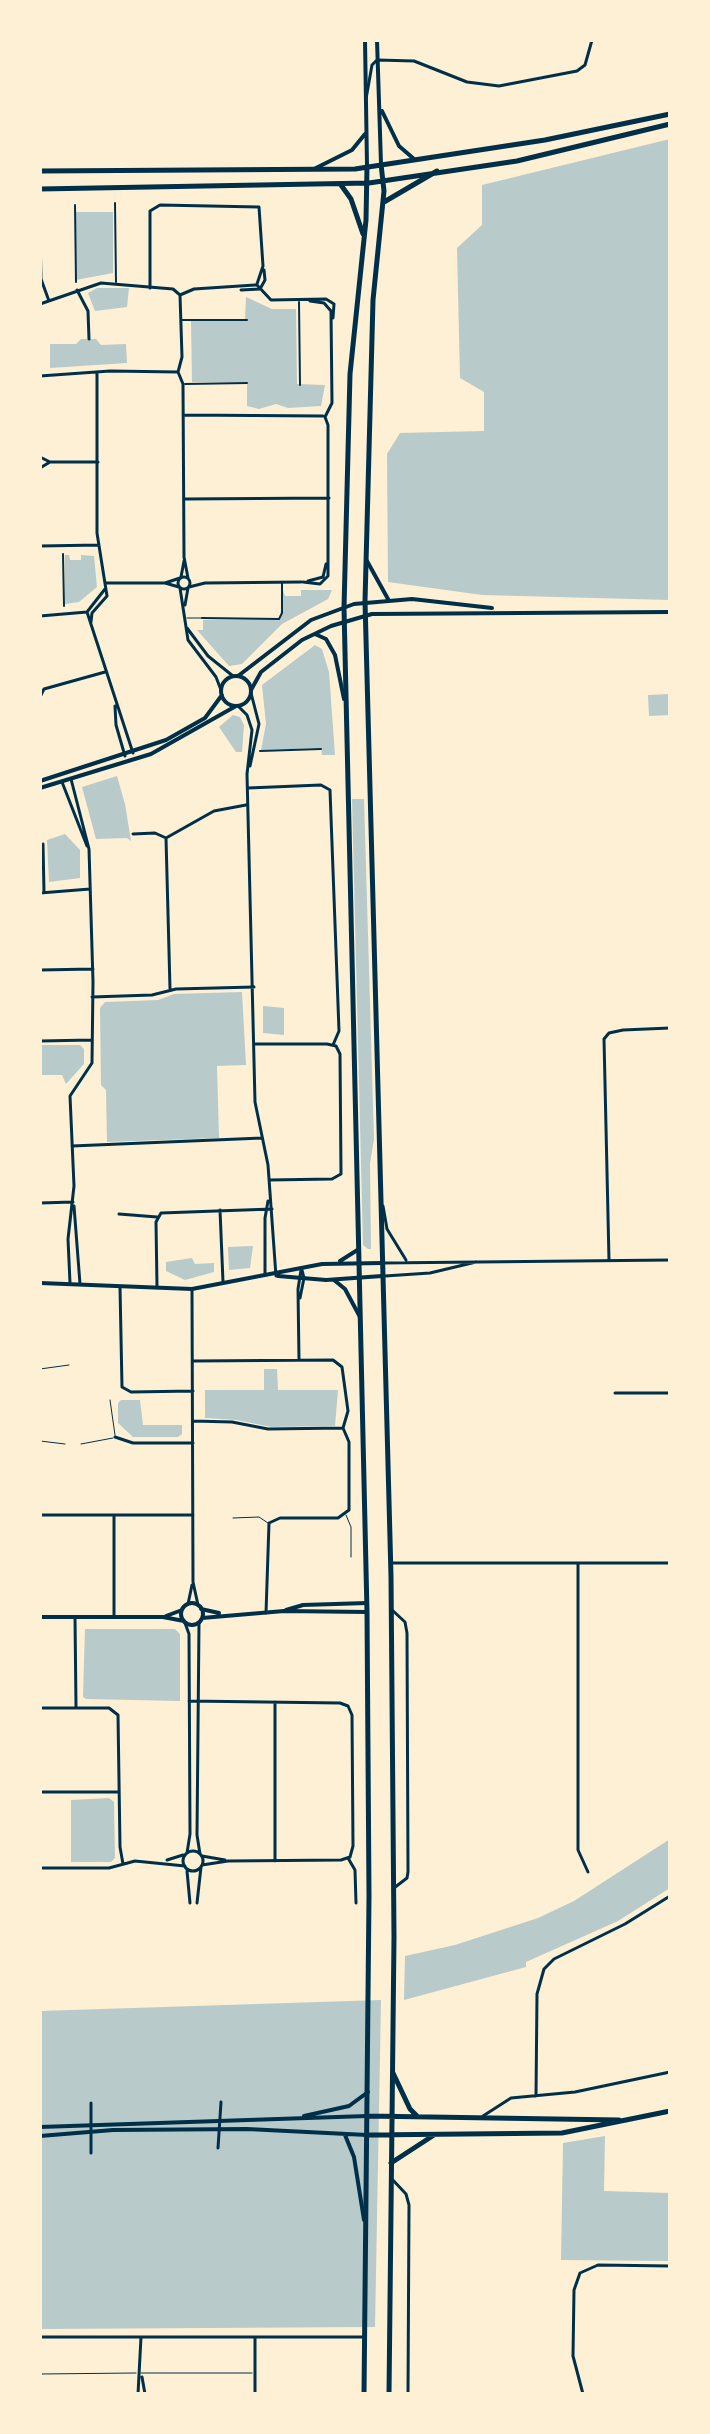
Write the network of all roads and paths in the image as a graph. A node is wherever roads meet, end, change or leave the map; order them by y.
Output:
1 (365, 40) edge
2 (377, 40) edge
3 (592, 40) edge
4 (380, 60) junction
5 (366, 100) junction
6 (381, 109) junction
7 (670, 114) edge
8 (670, 124) edge
9 (366, 132) junction
10 (414, 159) junction
11 (381, 164) junction
12 (367, 166) junction
13 (439, 170) junction
14 (40, 171) edge
15 (311, 171) junction
16 (383, 180) junction
17 (369, 183) junction
18 (340, 185) junction
19 (40, 189) edge
20 (115, 203) dead end
21 (383, 203) junction
22 (75, 205) dead end
23 (40, 235) edge
24 (365, 239) junction
25 (76, 282) dead end
26 (116, 282) junction
27 (258, 287) junction
28 (150, 288) junction
29 (77, 290) junction
30 (180, 295) junction
31 (49, 301) junction
32 (299, 301) junction
33 (40, 304) edge
34 (182, 320) junction
35 (247, 320) dead end
36 (89, 339) dead end
37 (178, 372) junction
38 (97, 373) junction
39 (40, 376) edge
40 (247, 383) dead end
41 (183, 384) junction
42 (300, 385) dead end
43 (183, 415) junction
44 (325, 417) junction
45 (40, 457) edge
46 (50, 462) junction
47 (98, 462) junction
48 (40, 468) edge
49 (329, 498) junction
50 (184, 499) junction
51 (99, 545) junction
52 (40, 546) edge
53 (63, 554) dead end
54 (184, 557) junction
55 (366, 559) junction
56 (180, 578) junction
57 (188, 578) junction
58 (282, 582) junction
59 (165, 583) junction
60 (205, 583) junction
61 (105, 586) junction
62 (180, 587) junction
63 (189, 588) junction
64 (388, 599) junction
65 (365, 601) junction
66 (64, 606) dead end
67 (184, 608) junction
68 (344, 608) junction
69 (514, 611) junction
70 (670, 612) edge
71 (89, 613) junction
72 (365, 615) junction
73 (40, 616) edge
74 (184, 618) junction
75 (202, 618) joint
76 (344, 622) junction
77 (185, 625) junction
78 (314, 634) junction
79 (105, 672) junction
80 (236, 676) junction
81 (40, 684) edge
82 (44, 689) junction
83 (251, 691) junction
84 (222, 692) junction
85 (40, 697) edge
86 (345, 705) junction
87 (115, 706) junction
88 (237, 706) junction
89 (321, 749) dead end
90 (260, 751) dead end
91 (133, 753) junction
92 (125, 756) junction
93 (135, 760) junction
94 (127, 763) junction
95 (69, 772) junction
96 (247, 774) junction
97 (60, 775) junction
98 (71, 779) junction
99 (40, 781) edge
100 (62, 782) junction
101 (40, 788) edge
102 (248, 788) junction
103 (248, 805) junction
104 (133, 834) dead end
105 (166, 838) junction
106 (43, 844) dead end
107 (89, 849) junction
108 (90, 889) junction
109 (42, 893) edge
110 (93, 969) junction
111 (40, 970) edge
112 (254, 987) junction
113 (170, 989) junction
114 (92, 997) junction
115 (670, 1028) edge
116 (92, 1040) junction
117 (40, 1041) edge
118 (254, 1044) junction
119 (333, 1045) junction
120 (262, 1138) junction
121 (72, 1146) junction
122 (269, 1180) junction
123 (380, 1182) junction
124 (73, 1202) junction
125 (40, 1203) edge
126 (220, 1209) junction
127 (269, 1209) junction
128 (119, 1214) dead end
129 (157, 1217) junction
130 (360, 1249) junction
131 (484, 1260) junction
132 (609, 1260) junction
133 (670, 1260) edge
134 (338, 1262) junction
135 (360, 1262) junction
136 (408, 1262) junction
137 (382, 1263) junction
138 (301, 1270) junction
139 (276, 1276) junction
140 (382, 1276) junction
141 (266, 1277) junction
142 (361, 1277) junction
143 (302, 1278) junction
144 (334, 1280) junction
145 (223, 1282) junction
146 (40, 1283) edge
147 (70, 1283) junction
148 (80, 1284) junction
149 (120, 1287) junction
150 (157, 1287) junction
151 (192, 1289) junction
152 (362, 1319) junction
153 (299, 1360) junction
154 (193, 1361) junction
155 (69, 1365) dead end
156 (40, 1369) edge
157 (193, 1391) junction
158 (615, 1393) dead end
159 (670, 1393) edge
160 (110, 1400) dead end
161 (193, 1421) junction
162 (343, 1428) junction
163 (115, 1437) junction
164 (40, 1441) edge
165 (193, 1443) junction
166 (65, 1444) dead end
167 (81, 1444) dead end
168 (40, 1515) edge
169 (114, 1515) junction
170 (193, 1515) junction
171 (346, 1515) junction
172 (233, 1518) dead end
173 (269, 1523) junction
174 (351, 1557) dead end
175 (391, 1563) junction
176 (578, 1563) junction
177 (670, 1563) edge
178 (193, 1582) junction
179 (367, 1603) junction
180 (188, 1604) junction
181 (200, 1607) junction
182 (391, 1609) junction
183 (182, 1610) junction
184 (284, 1611) junction
185 (367, 1612) junction
186 (266, 1613) junction
187 (221, 1614) junction
188 (40, 1617) edge
189 (75, 1617) junction
190 (114, 1617) junction
191 (163, 1617) junction
192 (200, 1620) junction
193 (184, 1622) junction
194 (189, 1701) junction
195 (197, 1701) junction
196 (275, 1702) junction
197 (76, 1707) junction
198 (40, 1708) edge
199 (40, 1792) edge
200 (119, 1792) junction
201 (186, 1853) junction
202 (201, 1855) junction
203 (348, 1858) junction
204 (163, 1861) junction
205 (228, 1861) junction
206 (275, 1861) junction
207 (123, 1864) junction
208 (202, 1866) junction
209 (185, 1867) junction
210 (40, 1868) edge
211 (588, 1872) dead end
212 (394, 1888) junction
213 (670, 1896) edge
214 (190, 1903) dead end
215 (197, 1903) dead end
216 (356, 1903) dead end
217 (392, 2072) junction
218 (670, 2072) edge
219 (368, 2092) junction
220 (536, 2096) junction
221 (221, 2102) dead end
222 (91, 2103) dead end
223 (670, 2111) edge
224 (367, 2116) junction
225 (392, 2117) junction
226 (418, 2117) junction
227 (480, 2118) junction
228 (294, 2119) junction
229 (636, 2119) junction
230 (220, 2121) junction
231 (40, 2127) edge
232 (91, 2128) junction
233 (220, 2129) junction
234 (344, 2134) junction
235 (434, 2134) junction
236 (367, 2135) junction
237 (392, 2135) junction
238 (40, 2136) edge
239 (218, 2148) dead end
240 (91, 2153) dead end
241 (391, 2163) junction
242 (391, 2178) junction
243 (365, 2230) junction
244 (670, 2266) edge
245 (255, 2336) junction
246 (40, 2337) edge
247 (141, 2337) junction
248 (364, 2337) junction
249 (141, 2373) junction
250 (255, 2373) junction
251 (40, 2374) edge
252 (138, 2394) edge
253 (145, 2394) edge
254 (255, 2394) edge
255 (364, 2394) edge
256 (389, 2394) edge
257 (408, 2394) edge
258 (583, 2394) edge

1 - 5 street
2 - 4 street
3 - 4 street
4 - 5 street
4 - 6 street
5 - 9 street
6 - 10 street
6 - 11 street
7 - 10 main road
8 - 13 main road
9 - 12 street
9 - 15 street
10 - 11 main road
11 - 12 main road
11 - 16 main road
12 - 15 main road
12 - 17 main road
13 - 16 main road
13 - 21 main road
14 - 15 main road
16 - 17 main road
16 - 21 main road
17 - 18 main road
17 - 24 main road
18 - 19 main road
18 - 24 main road
20 - 26 street
21 - 55 main road
22 - 25 street
23 - 31 street
24 - 68 main road
26 - 28 street
26 - 29 street
27 - 28 street
27 - 30 street
27 - 32 street
28 - 30 street
29 - 31 street
29 - 36 street
30 - 34 street
31 - 33 street
32 - 42 street
32 - 44 street
34 - 35 street
34 - 37 street
37 - 38 street
37 - 41 street
38 - 39 street
38 - 47 street
40 - 41 street
41 - 43 street
43 - 44 street
43 - 50 street
44 - 49 street
45 - 46 street
46 - 47 street
46 - 48 street
47 - 51 street
49 - 50 street
49 - 58 street
50 - 54 street
51 - 52 street
51 - 61 street
53 - 66 street
54 - 56 street
54 - 57 street
55 - 64 street
55 - 65 main road
56 - 57 street
56 - 59 street
56 - 62 street
57 - 60 street
57 - 63 street
58 - 60 street
58 - 75 street
59 - 61 street
59 - 62 street
60 - 63 street
61 - 71 street
62 - 63 street
62 - 67 street
63 - 67 street
64 - 65 street
64 - 69 street
65 - 68 street
65 - 72 main road
67 - 74 street
68 - 76 main road
68 - 80 street
69 - 70 street
69 - 72 street
71 - 73 street
71 - 79 street
72 - 76 street
72 - 123 main road
74 - 75 lane
74 - 77 street
76 - 78 street
76 - 86 main road
77 - 80 street
77 - 84 street
78 - 83 street
78 - 86 street
79 - 82 street
79 - 87 street
80 - 83 street
80 - 84 street
81 - 82 street
82 - 85 street
83 - 88 street
83 - 96 street
84 - 88 street
84 - 91 street
86 - 130 main road
87 - 91 street
87 - 92 street
88 - 93 street
88 - 96 street
89 - 90 street
91 - 92 street
91 - 93 street
92 - 94 street
92 - 95 street
93 - 94 street
94 - 98 street
95 - 97 street
95 - 98 street
96 - 102 street
97 - 99 street
97 - 100 street
98 - 100 street
98 - 107 street
100 - 101 street
100 - 107 street
102 - 103 street
102 - 119 street
103 - 105 street
103 - 112 street
104 - 105 street
105 - 113 street
106 - 109 street
107 - 108 street
108 - 109 street
108 - 110 street
110 - 111 street
110 - 114 street
112 - 113 street
112 - 118 street
113 - 114 street
114 - 116 street
115 - 132 street
116 - 117 street
116 - 121 street
118 - 119 street
118 - 120 street
119 - 122 street
120 - 121 street
120 - 122 street
121 - 124 street
122 - 127 street
123 - 136 street
123 - 137 main road
124 - 125 street
124 - 147 street
124 - 148 street
126 - 127 street
126 - 129 street
126 - 145 street
127 - 139 street
127 - 141 street
128 - 129 street
129 - 150 street
130 - 134 street
130 - 135 main road
131 - 132 street
131 - 136 street
131 - 140 street
132 - 133 street
134 - 135 street
134 - 138 street
135 - 137 street
135 - 142 main road
136 - 137 street
137 - 140 main road
138 - 139 street
138 - 143 street
139 - 141 street
139 - 143 street
140 - 142 street
140 - 175 main road
141 - 145 street
142 - 144 street
142 - 152 main road
143 - 144 street
143 - 153 street
144 - 152 street
145 - 151 street
146 - 147 street
147 - 148 street
148 - 149 street
149 - 150 street
149 - 157 street
150 - 151 street
151 - 154 street
152 - 179 main road
153 - 154 street
153 - 162 street
154 - 157 street
155 - 156 lane
157 - 161 street
158 - 159 street
160 - 163 lane
161 - 162 street
161 - 165 street
162 - 171 street
163 - 165 street
163 - 167 lane
164 - 166 lane
165 - 170 street
168 - 169 street
169 - 170 street
169 - 190 street
170 - 178 street
171 - 173 street
171 - 174 lane
172 - 173 lane
173 - 186 street
175 - 176 street
175 - 182 main road
176 - 177 street
176 - 211 street
178 - 180 street
178 - 181 street
179 - 184 street
179 - 185 main road
180 - 181 street
180 - 183 street
181 - 187 street
181 - 192 street
182 - 212 main road
182 - 212 street
183 - 191 street
183 - 193 street
184 - 185 street
184 - 186 street
185 - 219 main road
186 - 187 street
187 - 192 street
188 - 189 street
189 - 190 street
189 - 197 street
190 - 191 street
191 - 193 street
192 - 193 street
192 - 195 street
193 - 194 street
194 - 195 street
194 - 201 street
195 - 196 street
195 - 202 street
196 - 203 street
196 - 206 street
197 - 198 street
197 - 200 street
199 - 200 street
200 - 207 street
201 - 202 street
201 - 204 street
201 - 209 street
202 - 205 street
202 - 208 street
203 - 206 street
203 - 216 street
204 - 207 street
204 - 209 street
205 - 206 street
205 - 208 street
207 - 210 street
208 - 209 street
208 - 215 street
209 - 214 street
212 - 217 main road
213 - 220 street
217 - 225 main road
217 - 226 main road
218 - 220 street
219 - 224 main road
219 - 228 street
220 - 227 street
221 - 230 street
222 - 232 street
223 - 229 main road
224 - 225 main road
224 - 228 street
224 - 236 main road
225 - 226 main road
225 - 237 main road
226 - 227 main road
227 - 229 main road
228 - 230 street
229 - 235 main road
230 - 232 street
230 - 233 street
231 - 232 street
232 - 233 street
232 - 238 street
232 - 240 street
233 - 234 street
233 - 239 street
234 - 236 street
234 - 243 street
235 - 237 main road
235 - 241 main road
236 - 237 main road
236 - 243 main road
237 - 241 main road
241 - 242 main road
242 - 256 main road
242 - 257 street
243 - 248 main road
244 - 258 street
245 - 247 street
245 - 248 street
245 - 250 street
246 - 247 street
247 - 249 street
248 - 255 main road
249 - 250 lane
249 - 251 lane
249 - 252 street
249 - 253 street
250 - 254 street

